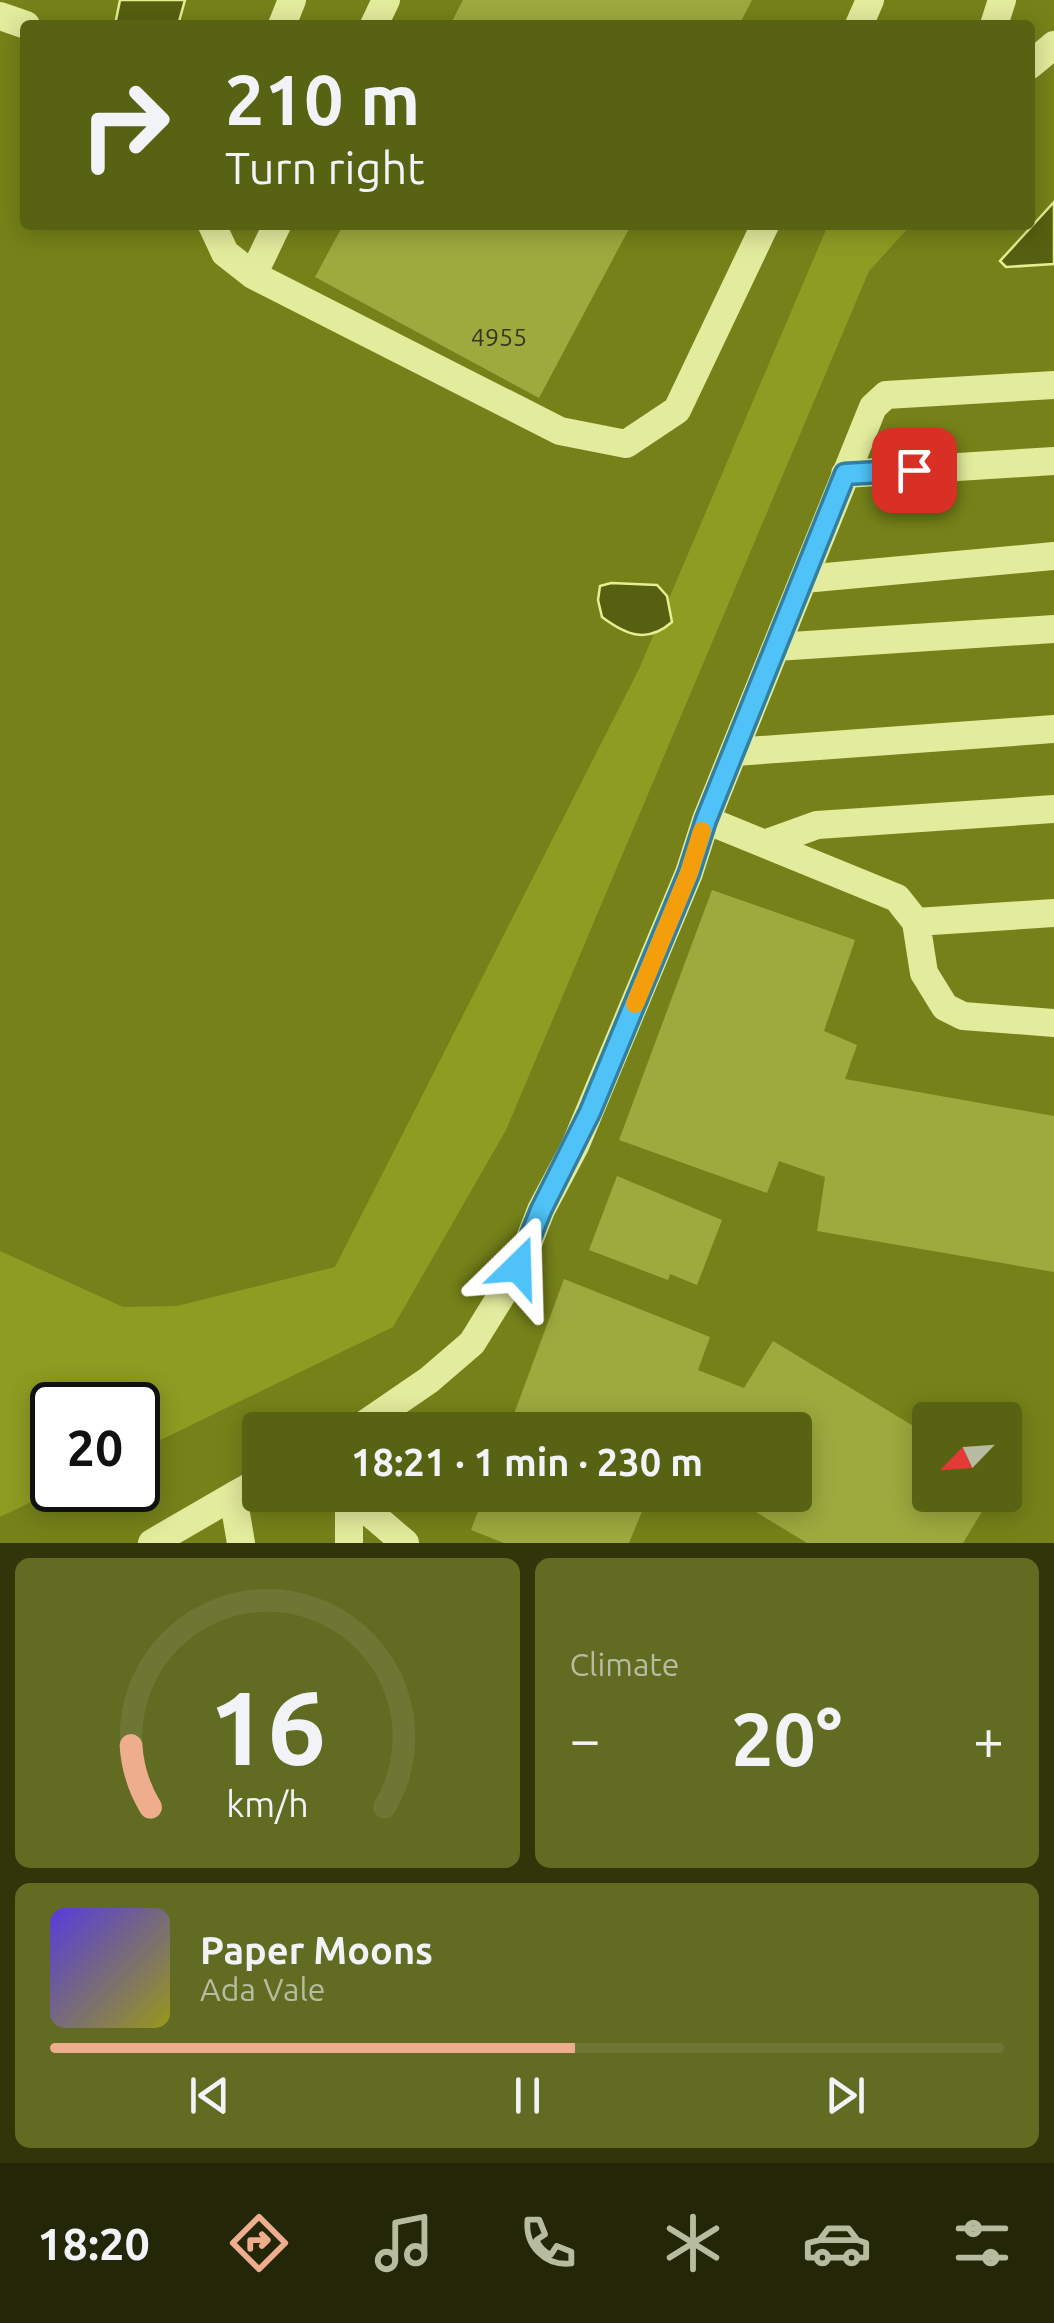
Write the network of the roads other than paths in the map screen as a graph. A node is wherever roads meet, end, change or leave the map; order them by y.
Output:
1 (214, 230) edge
2 (275, 230) edge
3 (763, 230) edge
4 (253, 275) junction
5 (1054, 385) edge
6 (1054, 460) edge
7 (845, 474) junction
8 (1054, 556) edge
9 (804, 579) junction
10 (1054, 629) edge
11 (776, 648) junction
12 (1054, 730) edge
13 (735, 752) junction
14 (1054, 809) edge
15 (706, 820) junction
16 (767, 844) junction
17 (1054, 914) edge
18 (916, 922) junction
19 (1054, 1024) edge
20 (382, 1412) edge
21 (242, 1491) edge
22 (233, 1496) junction
23 (155, 1542) edge
24 (241, 1543) edge
25 (349, 1543) edge
26 (405, 1543) edge

1 - 4 lane
2 - 4 lane
3 - 4 lane
5 - 7 lane
6 - 7 lane
7 - 9 lane
8 - 9 lane
9 - 11 lane
10 - 11 lane
11 - 13 lane
12 - 13 lane
13 - 15 lane
14 - 16 lane
15 - 16 lane
15 - 20 lane
16 - 18 lane
17 - 18 lane
18 - 19 lane
21 - 22 lane
22 - 23 lane
22 - 24 lane
25 - 26 lane

